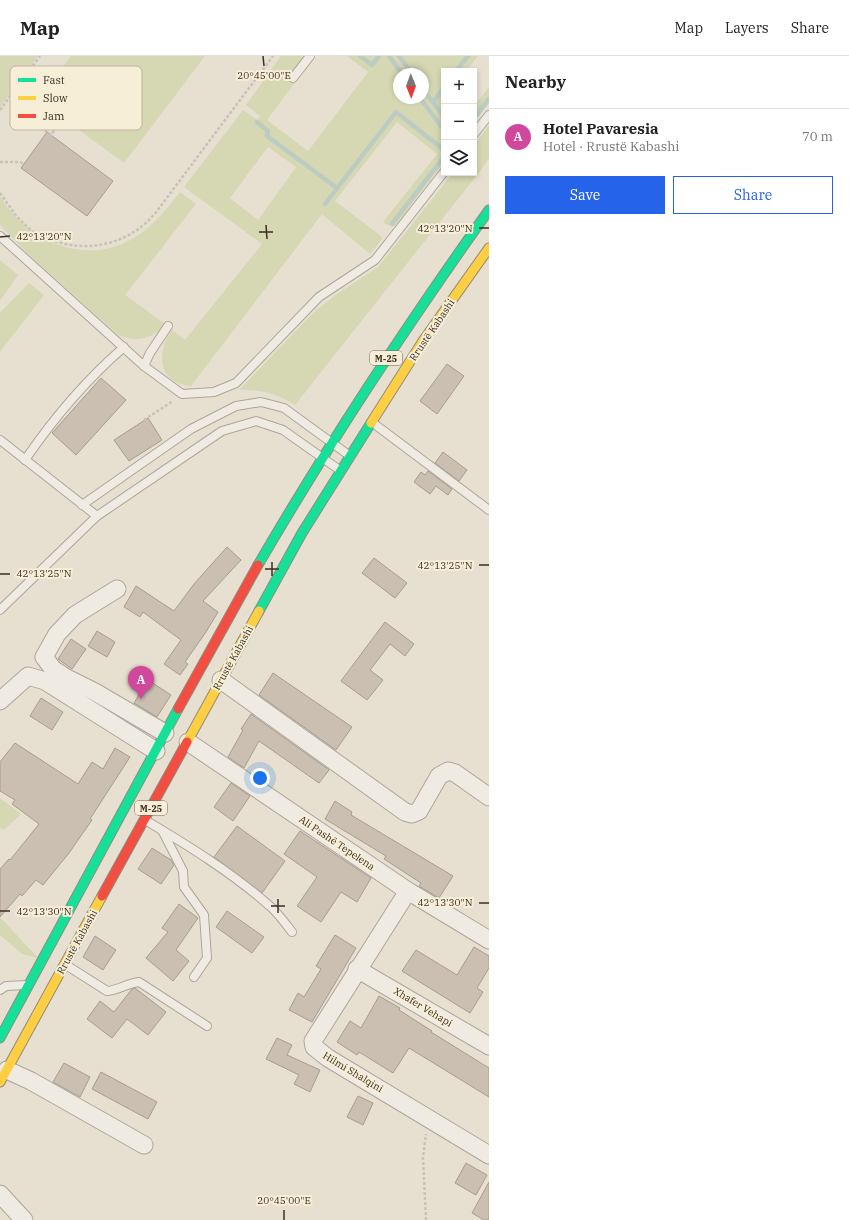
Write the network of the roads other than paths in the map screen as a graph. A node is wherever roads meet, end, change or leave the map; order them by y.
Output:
1 (310, 56) edge
2 (293, 78) dead end
3 (489, 115) edge
4 (477, 130) edge
5 (441, 176) edge
6 (489, 210) edge
7 (0, 236) edge
8 (489, 248) edge
9 (168, 326) dead end
10 (124, 348) junction
11 (144, 366) junction
12 (372, 422) junction
13 (0, 440) edge
14 (332, 444) junction
15 (350, 456) junction
16 (323, 458) junction
17 (25, 460) junction
18 (341, 471) junction
19 (82, 505) junction
20 (489, 510) edge
21 (97, 516) junction
22 (117, 589) dead end
23 (0, 610) edge
24 (221, 680) junction
25 (0, 701) edge
26 (165, 733) junction
27 (188, 742) junction
28 (156, 751) junction
29 (489, 797) edge
30 (145, 820) junction
31 (162, 830) junction
32 (408, 891) junction
33 (292, 932) dead end
34 (489, 940) edge
35 (65, 964) junction
36 (358, 969) junction
37 (194, 977) dead end
38 (29, 985) junction
39 (0, 990) edge
40 (207, 1026) dead end
41 (0, 1038) edge
42 (489, 1046) edge
43 (3, 1076) edge
44 (144, 1146) dead end
45 (489, 1155) edge
46 (0, 1194) edge
47 (24, 1220) edge

1 - 2 lane
3 - 4 lane
5 - 11 lane
6 - 14 main road, M-25
7 - 10 lane
8 - 12 main road, Rrustë Kabashi / M-25
9 - 11 lane
10 - 11 lane
10 - 17 lane
12 - 15 main road, Rrustë Kabashi / M-25
12 - 20 lane
13 - 17 lane
14 - 15 lane
14 - 16 main road, M-25
14 - 19 lane
15 - 18 main road, Rrustë Kabashi / M-25
16 - 18 lane
16 - 21 lane
16 - 26 main road, M-25
17 - 19 lane
18 - 24 main road, Rrustë Kabashi / M-25
19 - 21 lane
21 - 23 lane
22 - 26 street
24 - 27 main road, Rrustë Kabashi / M-25
24 - 29 street
25 - 28 street
26 - 28 main road, M-25
27 - 30 main road, Rrustë Kabashi / M-25
27 - 32 street, Ali Pashë Tepelena
28 - 38 main road, M-25
30 - 31 lane
30 - 35 main road, Rrustë Kabashi / M-25
31 - 33 lane
31 - 37 lane
32 - 34 street, Ali Pashë Tepelena
32 - 36 street, Hilmi Shalqini
35 - 40 lane
35 - 43 main road, Rrustë Kabashi / M-25
36 - 42 street, Xhafer Vehapi
36 - 45 street, Hilmi Shalqini
38 - 39 lane
38 - 41 main road, M-25
43 - 44 street
46 - 47 street

